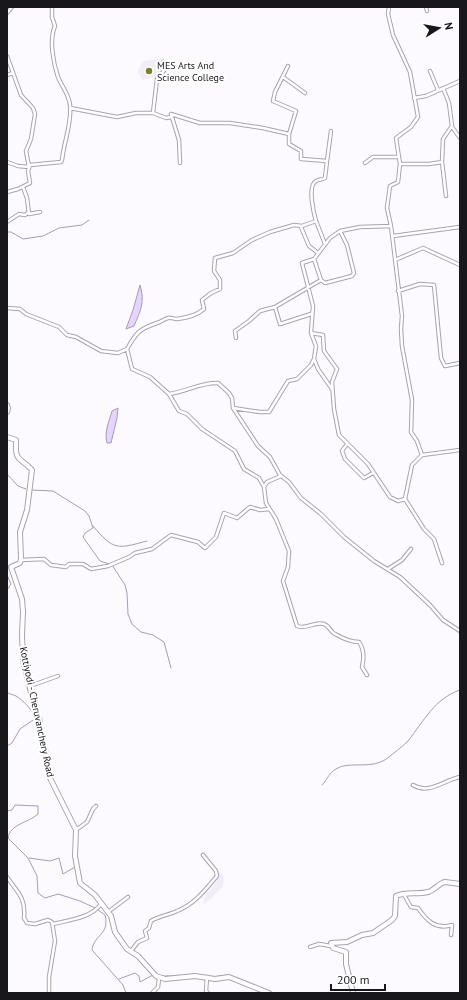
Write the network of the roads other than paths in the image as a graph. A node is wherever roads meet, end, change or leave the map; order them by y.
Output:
1 (12, 7) edge
2 (52, 7) edge
3 (389, 7) edge
4 (7, 13) edge
5 (7, 56) edge
6 (163, 62) dead end
7 (288, 66) dead end
8 (430, 71) dead end
9 (13, 73) junction
10 (7, 75) edge
11 (283, 76) junction
12 (460, 81) edge
13 (443, 88) junction
14 (438, 90) junction
15 (305, 93) dead end
16 (414, 98) junction
17 (70, 108) junction
18 (153, 114) junction
19 (171, 117) junction
20 (452, 127) junction
21 (331, 131) dead end
22 (289, 134) junction
23 (460, 138) edge
24 (399, 157) junction
25 (327, 161) junction
26 (7, 162) edge
27 (442, 162) junction
28 (180, 163) dead end
29 (364, 163) dead end
30 (400, 164) junction
31 (29, 167) junction
32 (23, 187) junction
33 (7, 192) edge
34 (446, 196) dead end
35 (29, 212) junction
36 (40, 212) dead end
37 (316, 221) junction
38 (7, 222) edge
39 (391, 226) junction
40 (301, 227) junction
41 (460, 227) edge
42 (340, 231) junction
43 (393, 236) junction
44 (325, 244) junction
45 (318, 253) junction
46 (314, 259) junction
47 (395, 260) junction
48 (460, 265) edge
49 (321, 280) junction
50 (309, 287) junction
51 (398, 291) junction
52 (275, 307) junction
53 (7, 308) edge
54 (311, 314) junction
55 (164, 320) junction
56 (166, 323) dead end
57 (311, 333) junction
58 (236, 338) dead end
59 (127, 349) junction
60 (314, 359) junction
61 (460, 363) edge
62 (332, 390) junction
63 (169, 394) junction
64 (7, 405) edge
65 (233, 408) junction
66 (7, 412) edge
67 (7, 437) edge
68 (347, 443) junction
69 (460, 450) edge
70 (422, 455) junction
71 (373, 473) junction
72 (281, 476) junction
73 (264, 487) junction
74 (405, 499) junction
75 (269, 509) junction
76 (411, 549) dead end
77 (21, 560) junction
78 (442, 563) dead end
79 (9, 566) edge
80 (388, 569) junction
81 (460, 631) edge
82 (367, 675) dead end
83 (58, 676) dead end
84 (30, 686) junction
85 (460, 777) edge
86 (413, 785) dead end
87 (96, 806) dead end
88 (76, 830) junction
89 (203, 855) dead end
90 (7, 877) edge
91 (460, 884) edge
92 (403, 893) junction
93 (128, 897) dead end
94 (101, 904) junction
95 (108, 912) junction
96 (53, 924) junction
97 (451, 935) dead end
98 (331, 946) junction
99 (310, 947) dead end
100 (131, 952) junction
101 (207, 977) junction
102 (159, 978) junction
103 (50, 993) edge
104 (152, 993) edge
105 (208, 993) edge
106 (269, 993) edge
107 (353, 993) edge

1 - 4 street
2 - 17 street
3 - 16 street
5 - 9 street
6 - 18 street
7 - 11 street
8 - 14 street
9 - 10 street
9 - 31 street
11 - 15 street
11 - 22 street
12 - 13 street
13 - 14 street
13 - 20 street
14 - 16 street
16 - 24 street
17 - 18 street
17 - 31 street
18 - 19 street
19 - 22 street
19 - 28 street
20 - 23 street
20 - 27 street
21 - 25 street
22 - 25 street
24 - 29 street
24 - 30 street
25 - 37 street
26 - 31 street
27 - 30 street
27 - 34 street
30 - 39 street
31 - 32 street
32 - 33 street
32 - 35 street
35 - 36 street
35 - 38 street
37 - 40 street
37 - 44 street
39 - 42 street
39 - 43 street
40 - 45 street
40 - 55 street
41 - 43 street
42 - 44 street
42 - 49 street
43 - 47 street
44 - 45 street
45 - 46 street
46 - 49 street
46 - 50 street
47 - 48 street
47 - 51 street
49 - 50 street
50 - 52 street
50 - 54 street
51 - 61 street
51 - 70 street
52 - 54 street
52 - 58 street
53 - 59 street
54 - 57 street
55 - 56 street
55 - 59 street
57 - 60 street
57 - 62 street
59 - 63 street
60 - 62 street
60 - 65 street
62 - 68 street
63 - 65 street
63 - 73 street
64 - 66 main road
65 - 72 street
67 - 77 main road
68 - 71 street
68 - 71 street
69 - 70 street
70 - 74 street
71 - 74 street
72 - 73 street
72 - 80 street
73 - 75 street
74 - 78 street
75 - 77 street
75 - 82 street
76 - 80 street
77 - 79 main road, Kottiyodi - Cheruvanchery Road
79 - 84 main road, Kottiyodi - Cheruvanchery Road
80 - 81 street
83 - 84 street
84 - 88 main road, Kottiyodi - Cheruvanchery Road
85 - 86 street
87 - 88 street
88 - 94 main road, Kottiyodi - Cheruvanchery Road
89 - 100 street
90 - 96 street
91 - 92 main road
92 - 97 street
92 - 98 main road
93 - 95 street
94 - 95 main road, Kottiyodi - Cheruvanchery Road
94 - 96 street
95 - 100 main road, Kottiyodi - Cheruvanchery Road
96 - 103 street
98 - 99 street
98 - 107 main road
100 - 102 main road, Kottiyodi - Cheruvanchery Road
101 - 102 main road
101 - 105 street
101 - 106 main road
102 - 104 street

